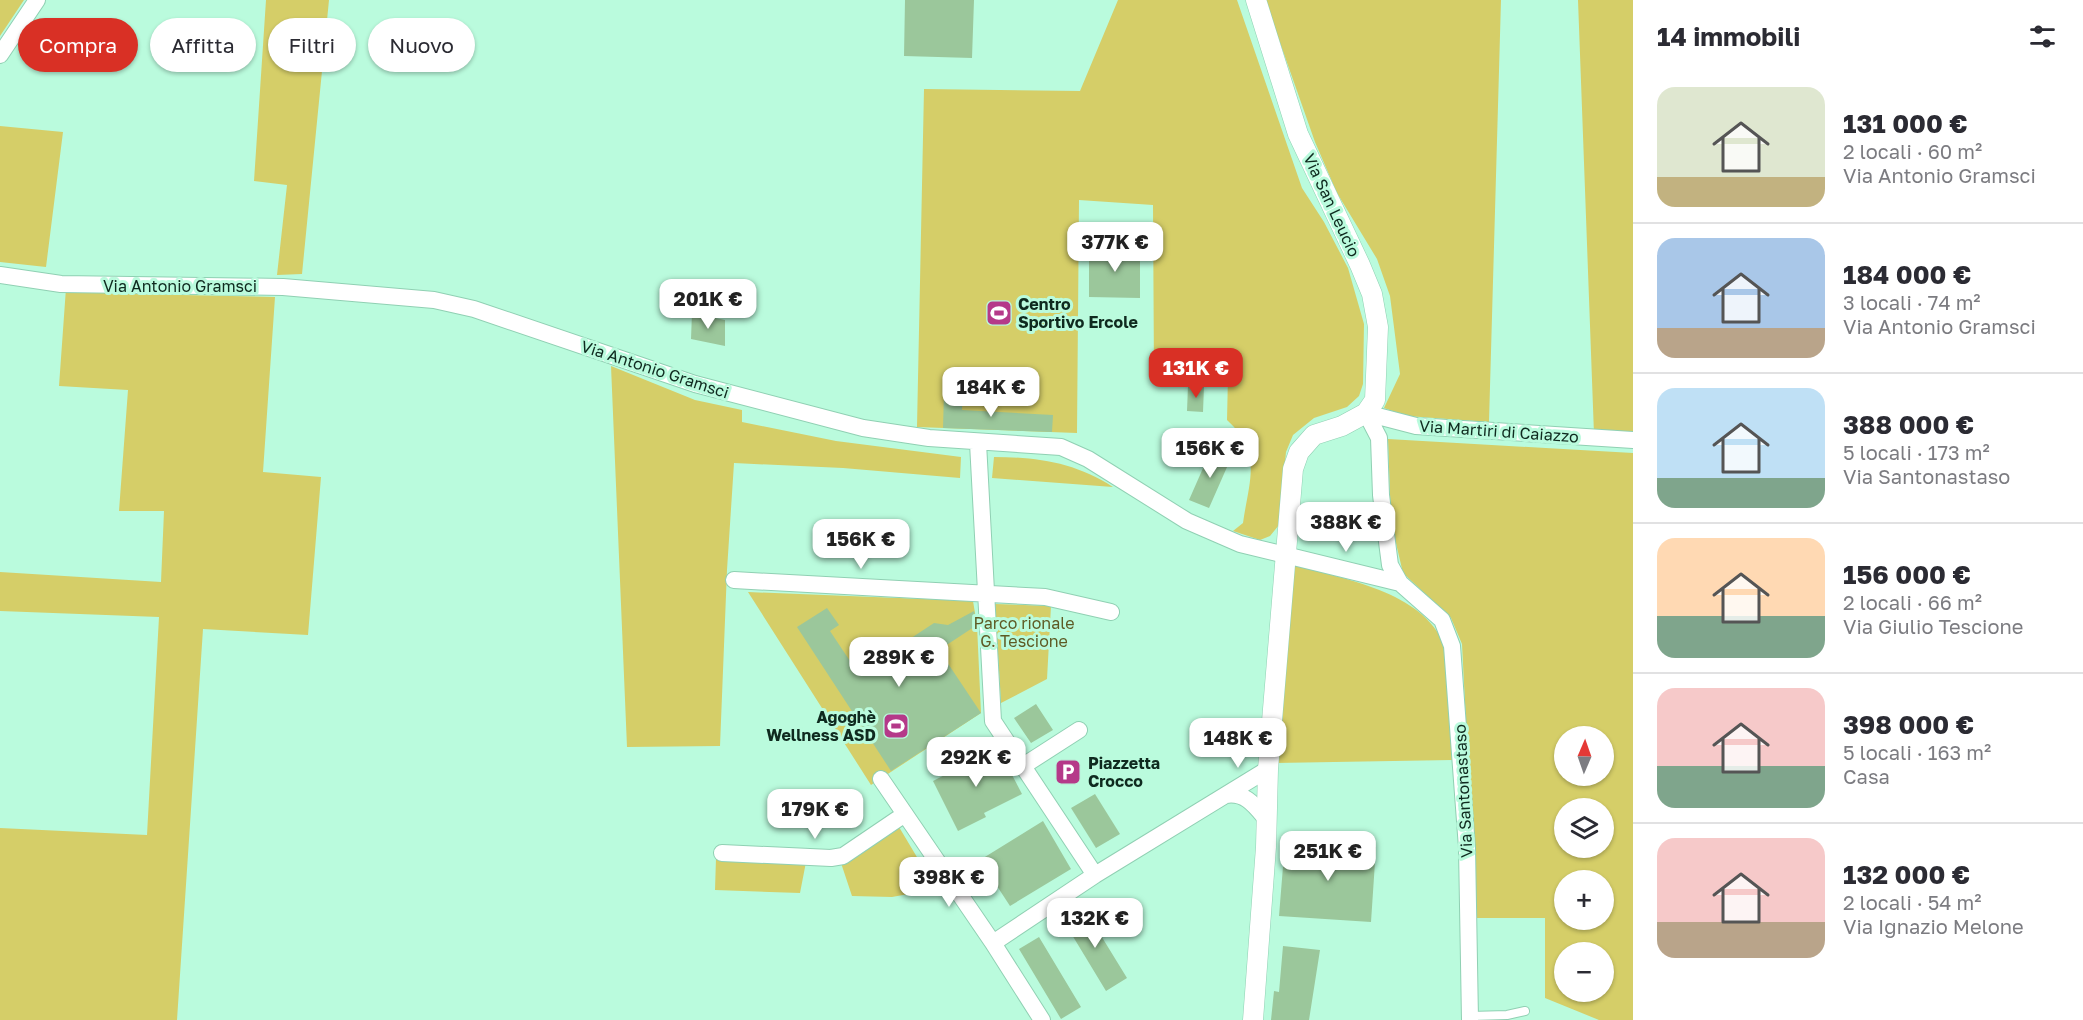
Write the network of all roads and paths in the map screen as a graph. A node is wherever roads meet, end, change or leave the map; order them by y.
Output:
1 (37, 0) edge
2 (1256, 0) edge
3 (0, 55) edge
4 (0, 275) edge
5 (1366, 413) junction
6 (1633, 441) edge
7 (978, 443) junction
8 (1285, 556) junction
9 (735, 580) dead end
10 (1400, 583) junction
11 (985, 594) junction
12 (1111, 612) dead end
13 (1079, 730) dead end
14 (1023, 766) junction
15 (1268, 769) junction
16 (881, 779) dead end
17 (1226, 795) junction
18 (905, 814) junction
19 (1267, 820) junction
20 (722, 853) dead end
21 (1095, 875) junction
22 (993, 943) junction
23 (1525, 1011) dead end
24 (1470, 1018) edge
25 (1042, 1020) edge
26 (1253, 1020) edge

1 - 3 street
2 - 5 street, Via San Leucio
4 - 7 street, Via Antonio Gramsci
5 - 6 street, Via Martiri di Caiazzo
5 - 8 street
5 - 10 street, Via Santonastaso
7 - 8 street, Via Antonio Gramsci
7 - 11 street
8 - 10 street, Via Santonastaso
8 - 15 street
9 - 11 street
10 - 24 street, Via Santonastaso
11 - 12 street
11 - 14 street
13 - 14 street
14 - 21 street
15 - 17 street
15 - 19 street
16 - 18 street
17 - 19 street
17 - 21 street
18 - 20 street
18 - 22 street
19 - 26 street
21 - 22 street
22 - 25 street
23 - 24 lane

